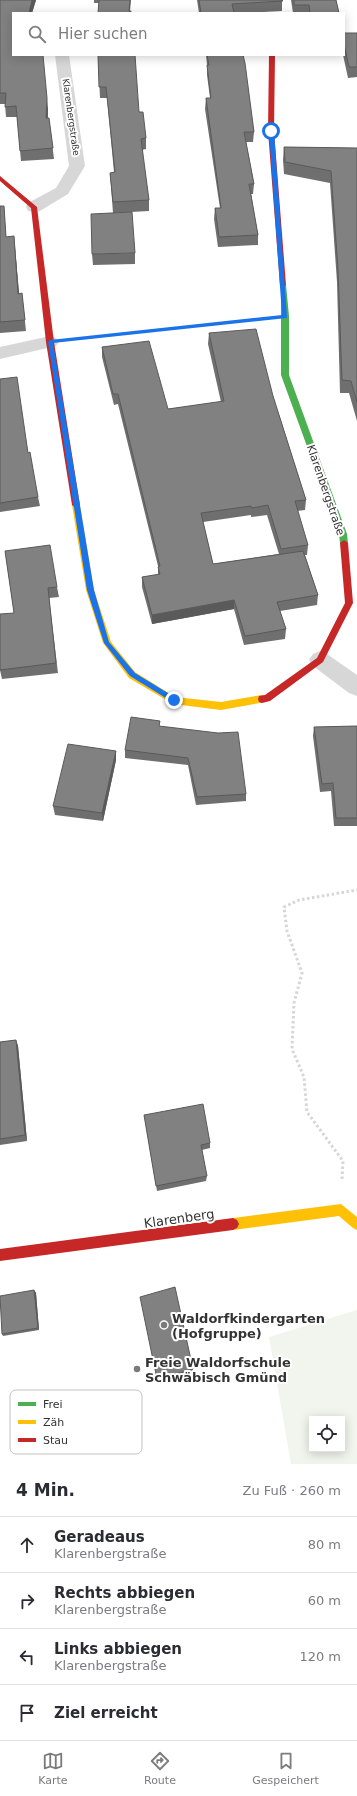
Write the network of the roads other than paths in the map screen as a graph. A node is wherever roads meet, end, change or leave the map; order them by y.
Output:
1 (62, 56) edge
2 (272, 56) edge
3 (0, 178) edge
4 (34, 207) junction
5 (50, 342) junction
6 (0, 353) edge
7 (320, 660) junction
8 (357, 687) edge
9 (357, 1224) edge
10 (0, 1255) edge

1 - 4 street, Klarenbergstraße
2 - 7 street, Klarenbergstraße
3 - 4 street
4 - 5 street, Klarenbergstraße
5 - 6 street
5 - 7 street, Klarenbergstraße
7 - 8 street
9 - 10 street, Klarenberg

